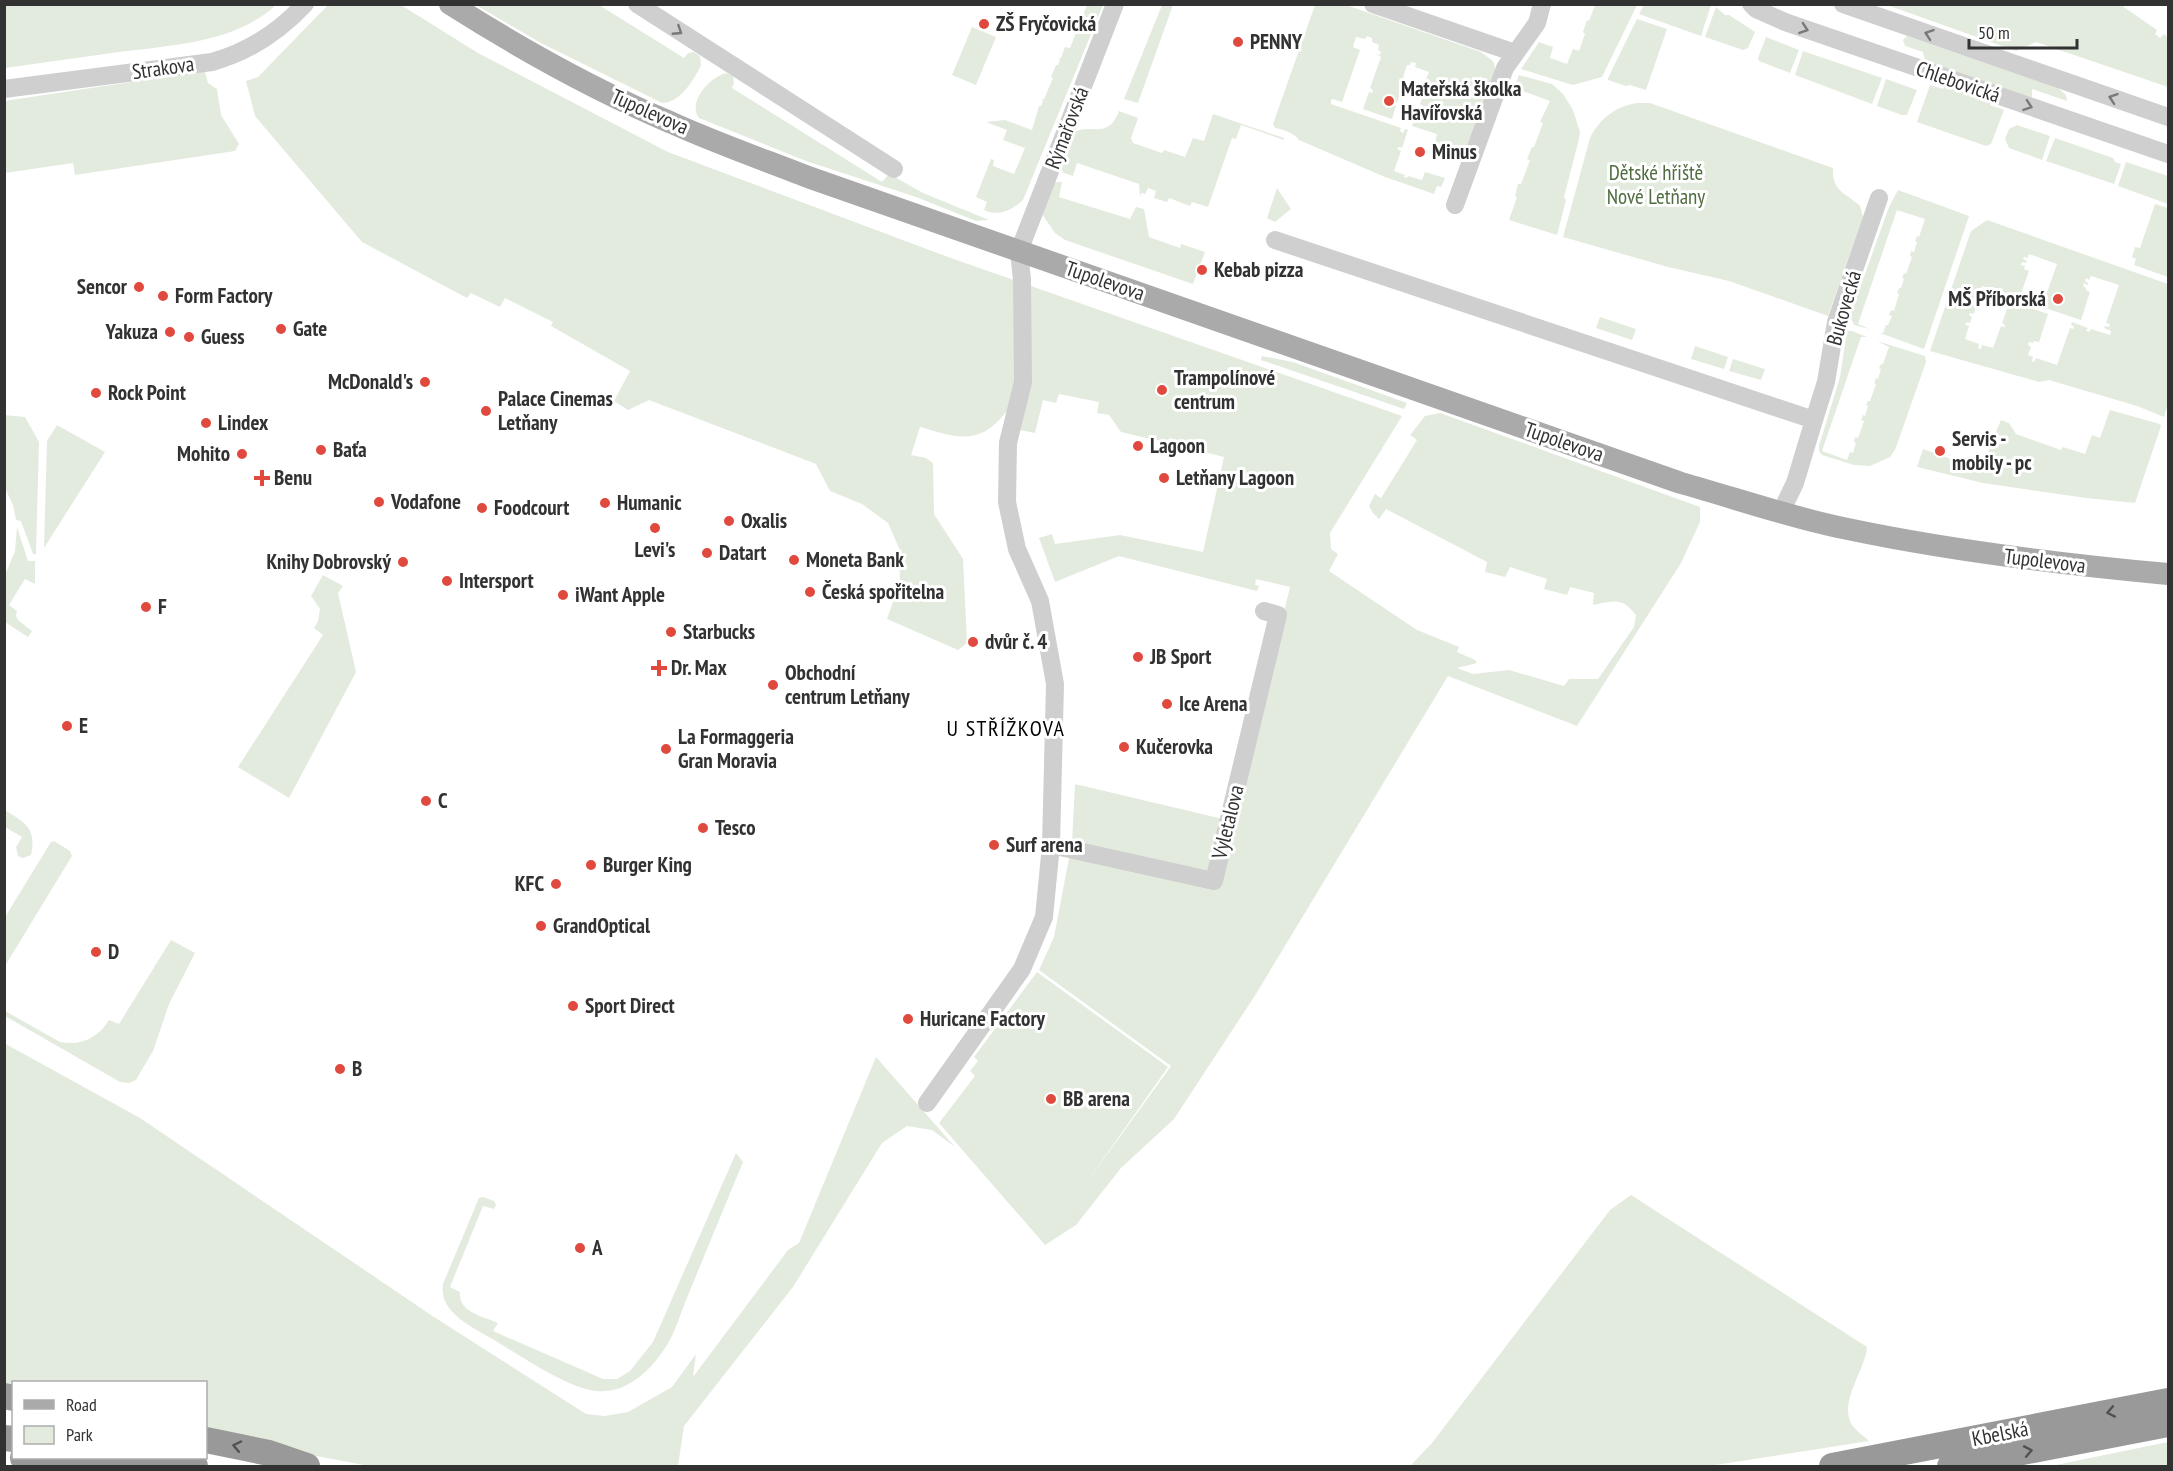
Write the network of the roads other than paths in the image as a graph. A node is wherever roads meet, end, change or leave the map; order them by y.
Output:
1 (305, 4) edge
2 (450, 4) edge
3 (638, 4) edge
4 (1114, 4) edge
5 (1373, 4) edge
6 (1542, 4) edge
7 (1751, 4) edge
8 (1843, 4) edge
9 (1515, 53) junction
10 (4, 89) edge
11 (2169, 117) edge
12 (2169, 154) edge
13 (894, 169) dead end
14 (1879, 198) dead end
15 (1455, 205) dead end
16 (1275, 240) dead end
17 (1019, 251) junction
18 (1814, 420) junction
19 (1781, 512) junction
20 (2169, 574) edge
21 (1264, 611) dead end
22 (1052, 845) junction
23 (927, 1103) dead end
24 (2169, 1401) edge
25 (2169, 1424) edge
26 (207, 1440) edge
27 (34, 1459) edge
28 (146, 1459) edge
29 (119, 1467) edge
30 (195, 1467) edge
31 (307, 1467) edge
32 (1832, 1467) edge
33 (1950, 1467) edge

1 - 10 street, Strakova
2 - 17 main road, Tupolevova
3 -> 13 street
4 - 17 street, Rýmařovská
5 - 9 street
6 - 9 street
7 -> 12 street, Chlebovická
11 -> 8 street, Chlebovická
9 - 15 street
14 - 18 street, Bukovecká
16 - 18 street
17 - 19 main road, Tupolevova
17 - 22 street
18 - 19 street
19 - 20 main road, Tupolevova
21 - 22 street, Vyletalova
22 - 23 street
24 -> 32 highway, Kbelská
33 -> 25 highway, Kbelská
31 -> 26 highway
27 - 29 highway
28 - 30 highway

